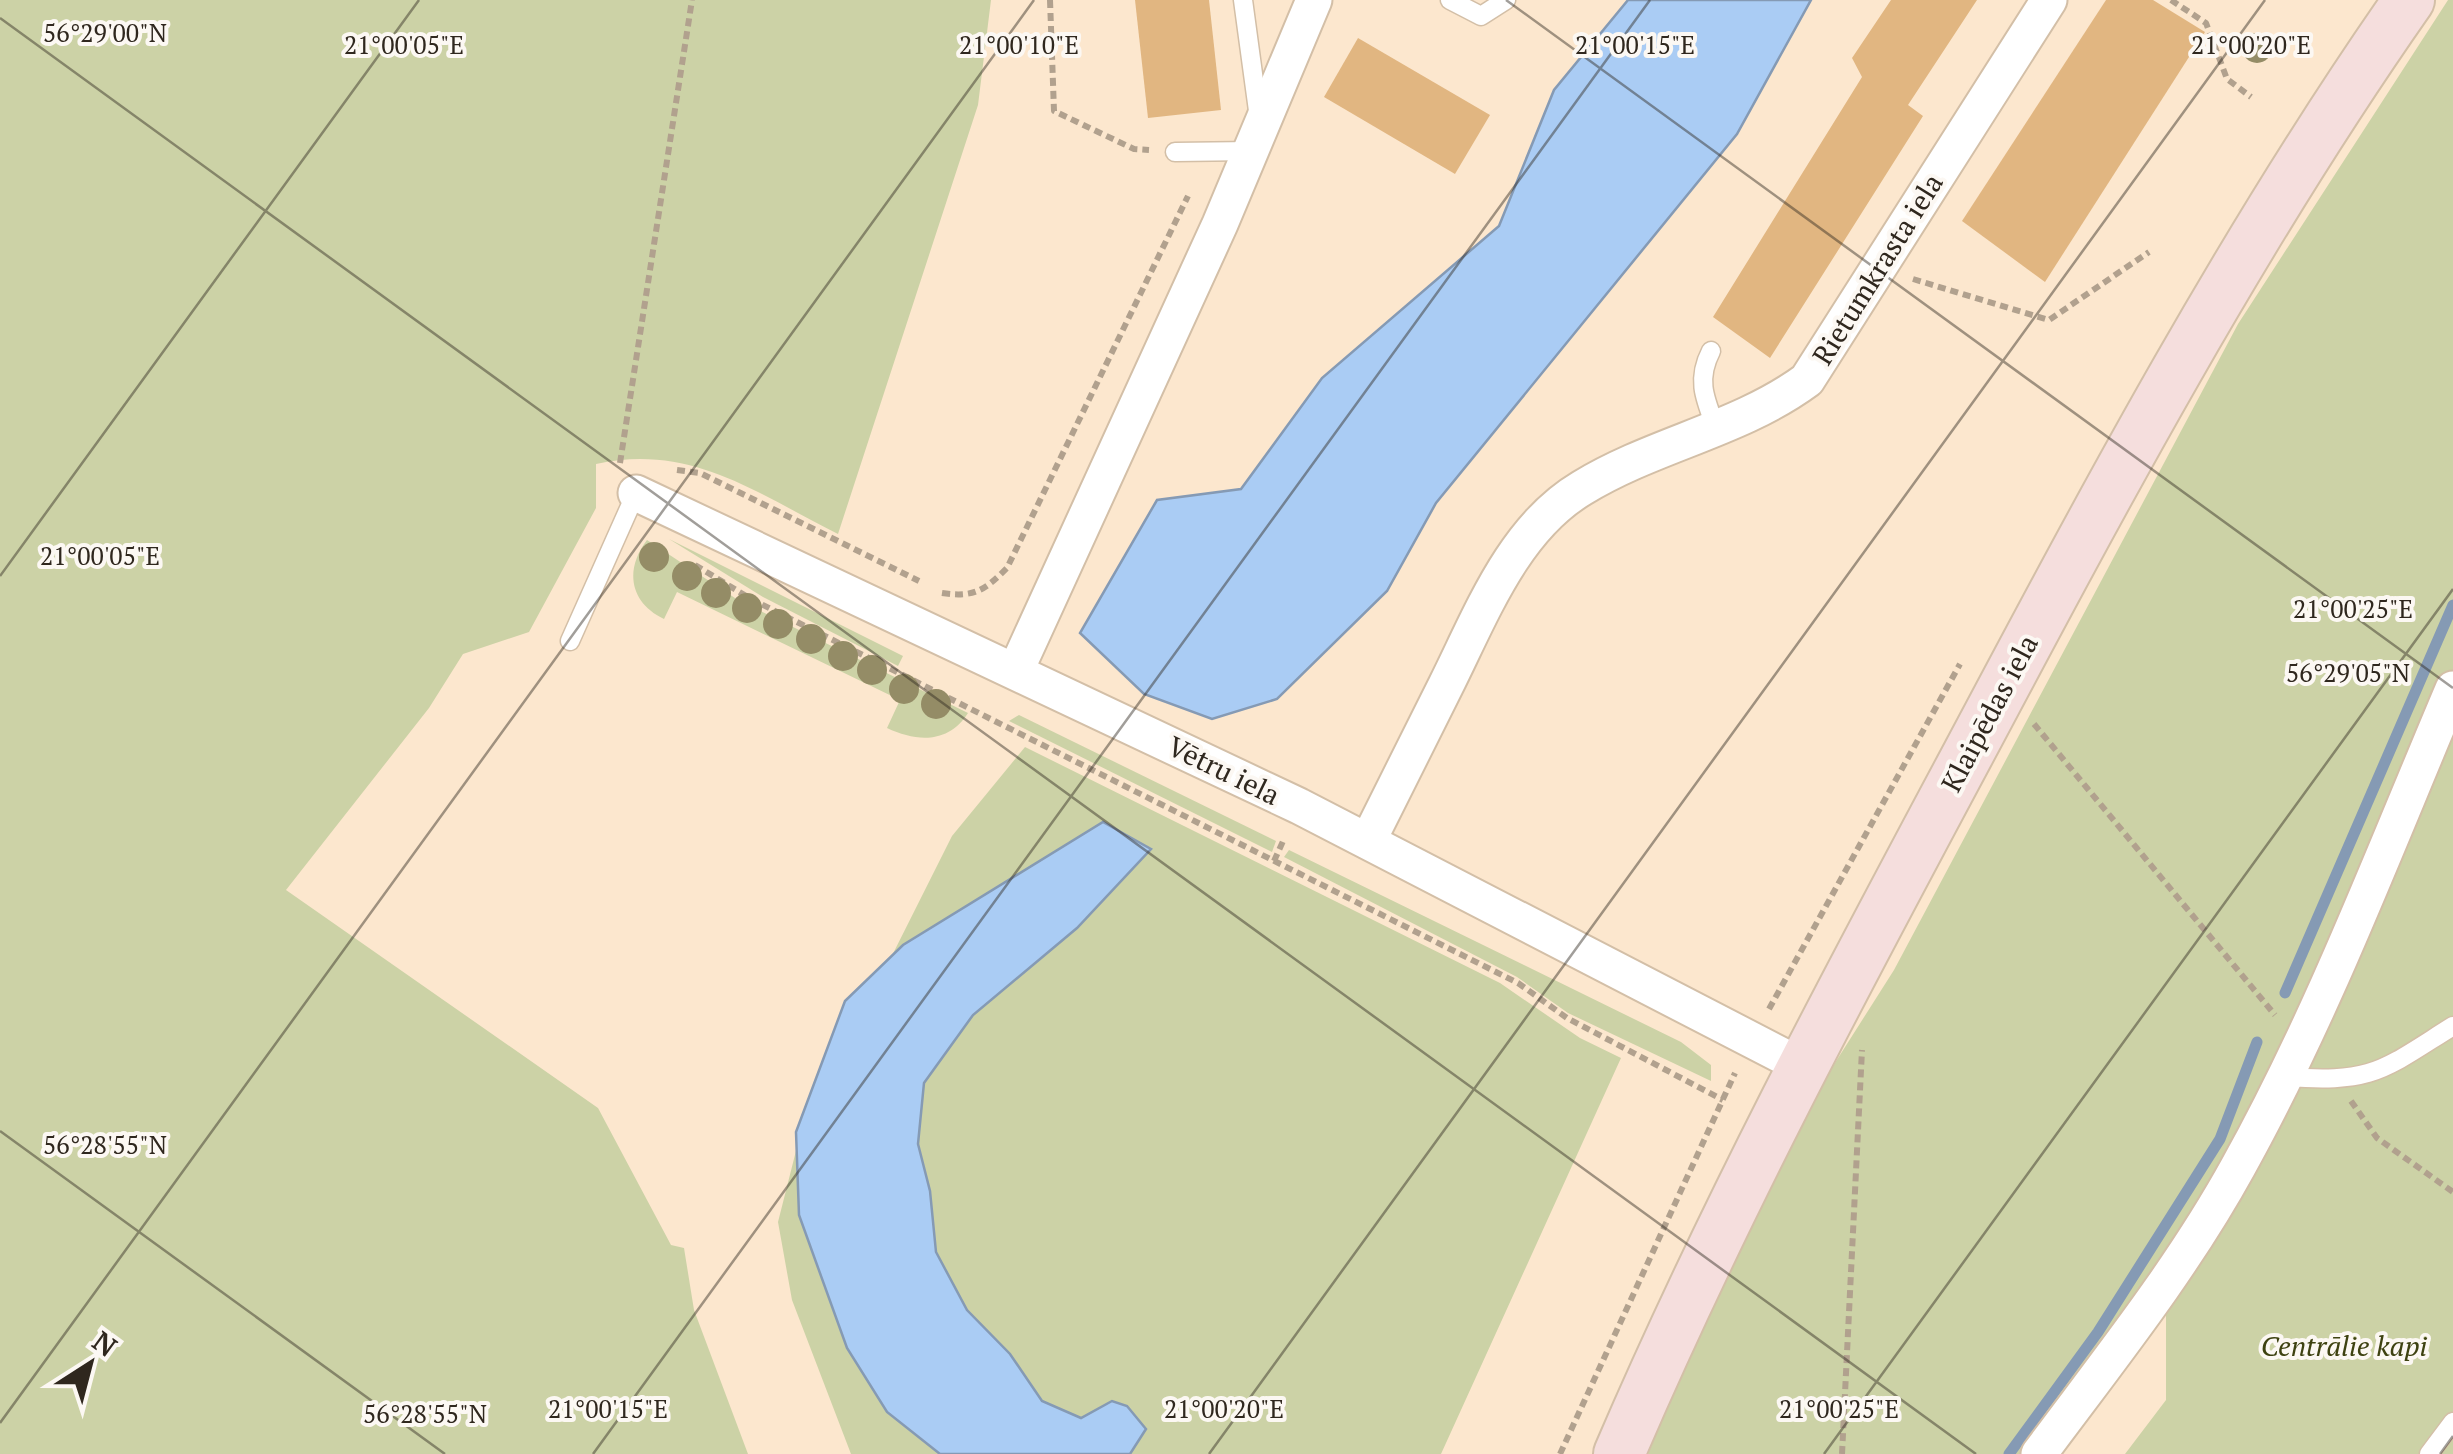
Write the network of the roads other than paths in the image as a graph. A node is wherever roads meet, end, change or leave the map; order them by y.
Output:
1 (1243, 0) edge
2 (1314, 0) edge
3 (1450, 0) edge
4 (1506, 0) edge
5 (2049, 0) edge
6 (2409, 0) edge
7 (1256, 140) junction
8 (1175, 152) road end
9 (1711, 350) dead end
10 (1716, 428) junction
11 (636, 493) joint
12 (570, 640) dead end
13 (1016, 670) junction
14 (2453, 689) edge
15 (1368, 840) junction
16 (2453, 1026) edge
17 (2294, 1062) junction
18 (1802, 1066) junction
19 (2453, 1422) edge
20 (1619, 1454) edge
21 (2039, 1454) edge
22 (2429, 1454) edge

1 - 7 lane
2 - 7 street
3 - 4 lane
5 - 10 street, Rietumkrasta iela
6 - 18 main road, Klaipēdas iela
7 - 8 lane
7 - 13 street
9 - 10 lane
10 - 15 street, Rietumkrasta iela
11 - 12 lane
11 - 13 street, Vētru iela
13 - 15 street, Vētru iela
14 - 17 street
15 - 18 street, Vētru iela
16 - 17 lane
17 - 21 street
18 - 20 main road, Klaipēdas iela
19 - 22 lane

